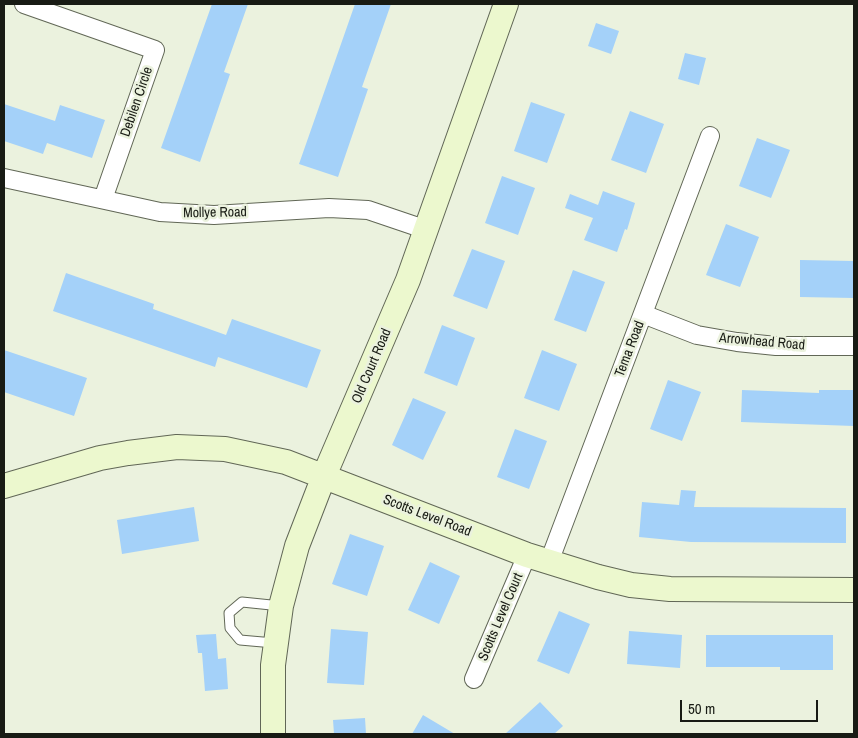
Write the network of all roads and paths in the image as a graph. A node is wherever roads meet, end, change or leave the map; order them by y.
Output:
1 (24, 4) edge
2 (506, 4) edge
3 (710, 136) dead end
4 (4, 178) edge
5 (103, 199) junction
6 (427, 230) junction
7 (643, 314) junction
8 (854, 346) edge
9 (324, 476) junction
10 (4, 486) edge
11 (538, 558) junction
12 (854, 590) edge
13 (282, 606) junction
14 (276, 643) junction
15 (474, 679) dead end
16 (273, 734) edge

1 - 5 street, Debilen Circle
2 - 6 main road, Old Court Road
3 - 7 street, Tema Road
4 - 5 street, Mollye Road
5 - 6 street, Mollye Road
6 - 9 main road, Old Court Road
7 - 8 street, Arrowhead Road
7 - 11 street, Tema Road
9 - 10 main road, Scotts Level Road
9 - 11 main road, Scotts Level Road
9 - 13 main road, Old Court Road
11 - 12 main road, Scotts Level Road
11 - 15 street, Scotts Level Court
13 - 14 main road, Old Court Road
13 - 14 lane
14 - 16 main road, Old Court Road

